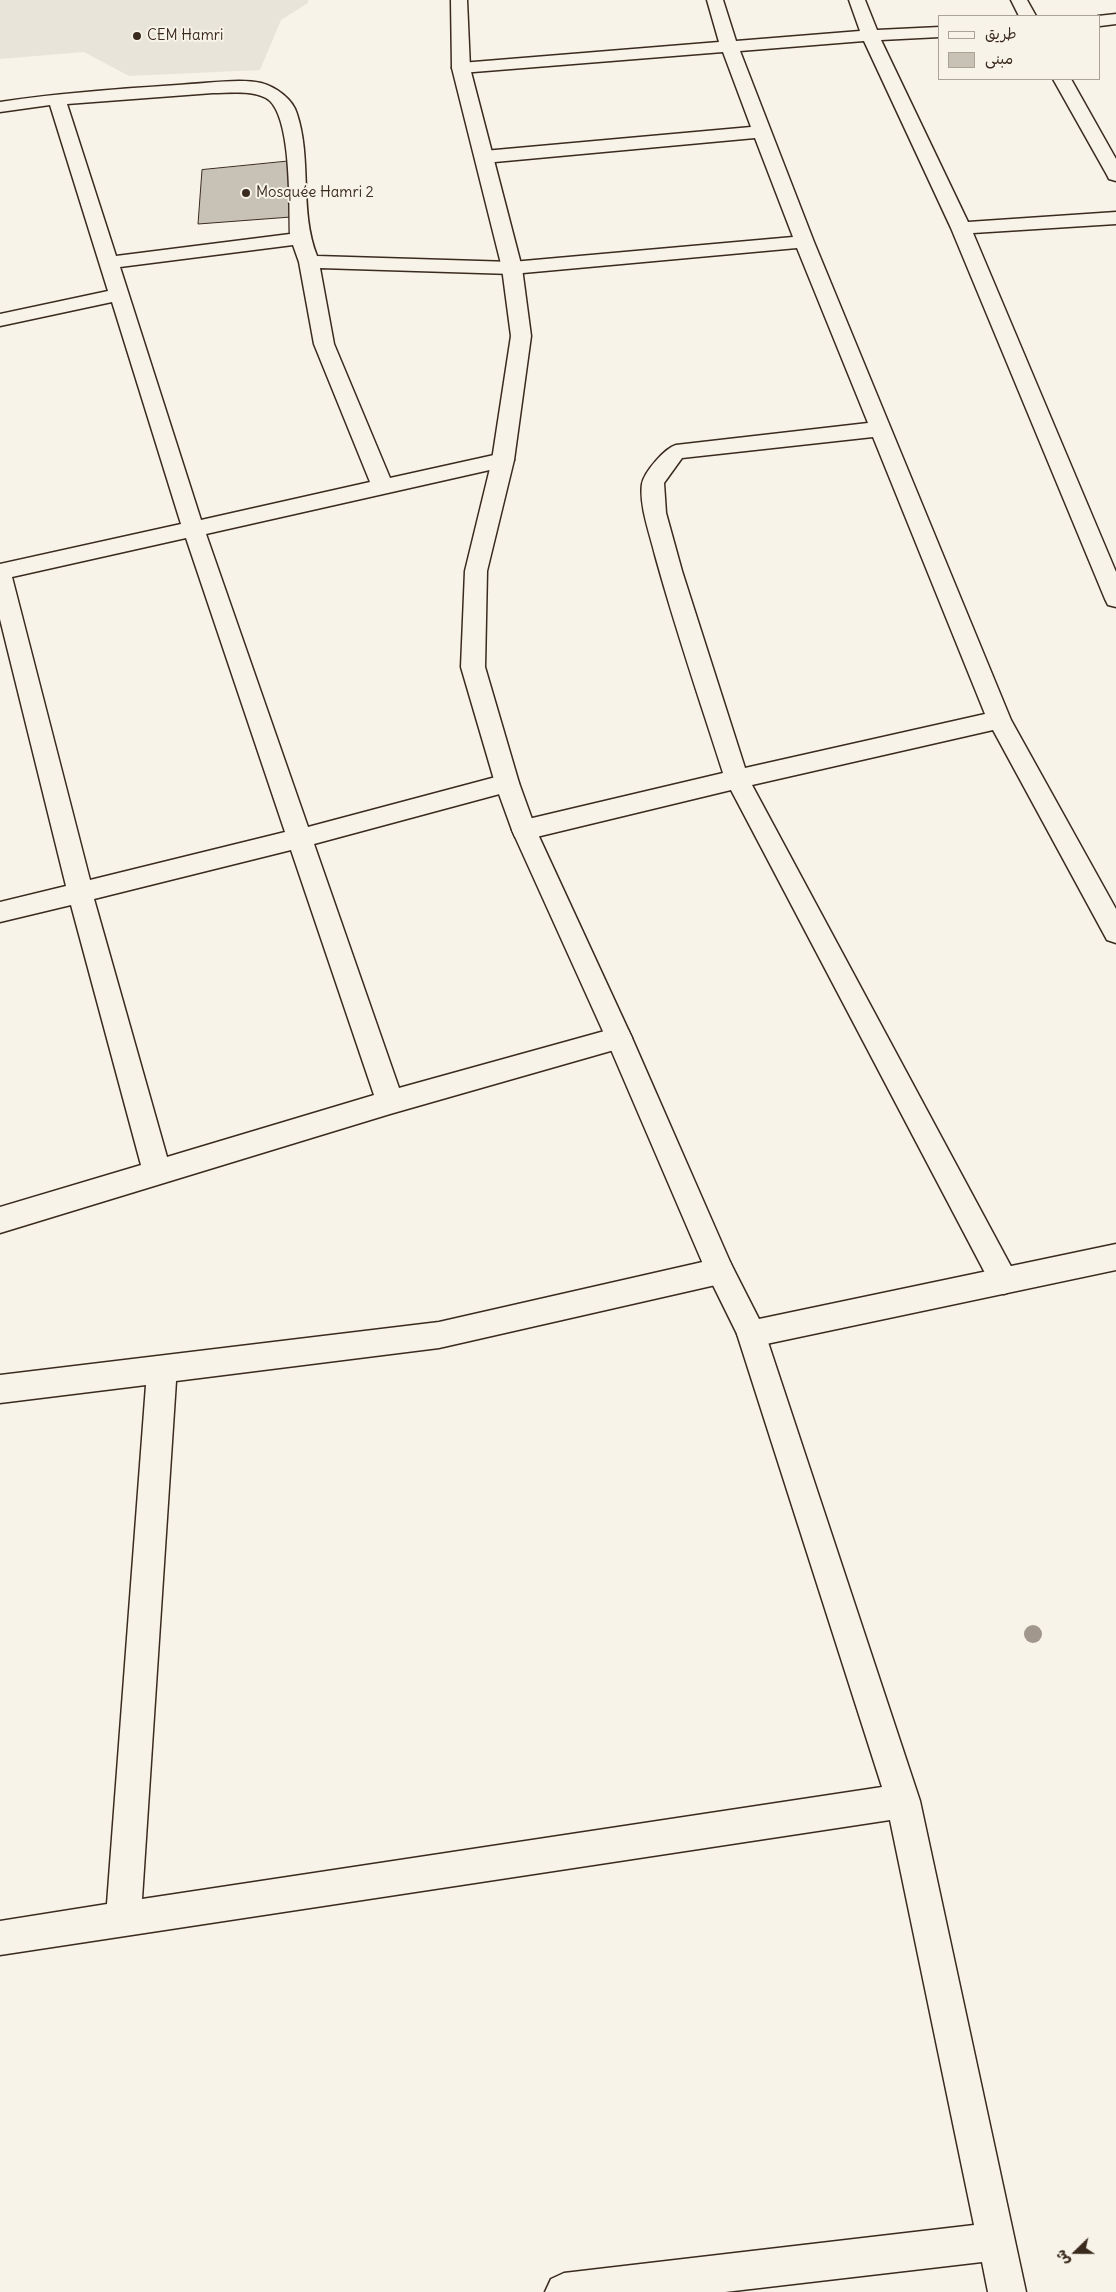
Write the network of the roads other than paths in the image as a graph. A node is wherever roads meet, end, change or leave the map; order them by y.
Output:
1 (459, 0) edge
2 (715, 0) edge
3 (857, 0) edge
4 (1019, 0) edge
5 (1026, 15) edge
6 (1116, 20) edge
7 (1101, 21) edge
8 (938, 32) edge
9 (870, 35) junction
10 (729, 46) junction
11 (461, 68) junction
12 (1063, 80) edge
13 (57, 99) junction
14 (0, 107) edge
15 (762, 132) junction
16 (484, 157) junction
17 (1116, 176) edge
18 (1116, 218) edge
19 (961, 228) junction
20 (300, 238) junction
21 (804, 242) junction
22 (309, 262) junction
23 (108, 263) junction
24 (512, 268) junction
25 (118, 295) junction
26 (0, 320) edge
27 (879, 429) junction
28 (503, 460) junction
29 (382, 485) junction
30 (193, 528) junction
31 (0, 573) edge
32 (1116, 599) edge
33 (998, 720) junction
34 (738, 779) junction
35 (507, 783) junction
36 (524, 830) junction
37 (301, 838) junction
38 (80, 892) junction
39 (1110, 908) edge
40 (0, 912) edge
41 (1116, 933) edge
42 (619, 1038) junction
43 (390, 1102) junction
44 (157, 1172) junction
45 (0, 1220) edge
46 (1116, 1257) edge
47 (720, 1271) junction
48 (1004, 1280) junction
49 (752, 1334) junction
50 (162, 1369) junction
51 (0, 1389) edge
52 (903, 1801) junction
53 (123, 1919) junction
54 (0, 1938) edge
55 (997, 2241) junction
56 (564, 2292) edge
57 (1007, 2292) edge

1 - 11 street
2 - 10 street
3 - 9 street
4 - 5 street
6 - 7 street
8 - 9 street
9 - 10 street
9 - 19 street
10 - 11 street
10 - 15 street
11 - 16 street
12 - 17 street
13 - 14 street
13 - 20 street
13 - 23 street
15 - 16 street
15 - 21 street
16 - 24 street
18 - 19 street
19 - 32 street
20 - 22 street
20 - 23 street
21 - 24 street
21 - 27 street
22 - 24 street
22 - 29 street
23 - 25 street
24 - 28 street
25 - 26 street
25 - 30 street
27 - 33 street
27 - 34 street
28 - 29 street
28 - 35 street
29 - 30 street
30 - 31 street
30 - 37 street
31 - 38 street
33 - 34 street
33 - 39 street
34 - 36 street
34 - 48 street
35 - 36 street
35 - 37 street
36 - 42 street
37 - 38 street
37 - 43 street
38 - 40 street
38 - 44 street
39 - 41 street
42 - 43 street
42 - 47 street
43 - 44 street
44 - 45 street
46 - 48 street
47 - 49 street
47 - 50 street
48 - 49 street
49 - 52 street
50 - 51 street
50 - 53 street
52 - 53 street
52 - 55 street
53 - 54 street
55 - 56 street
55 - 57 street

